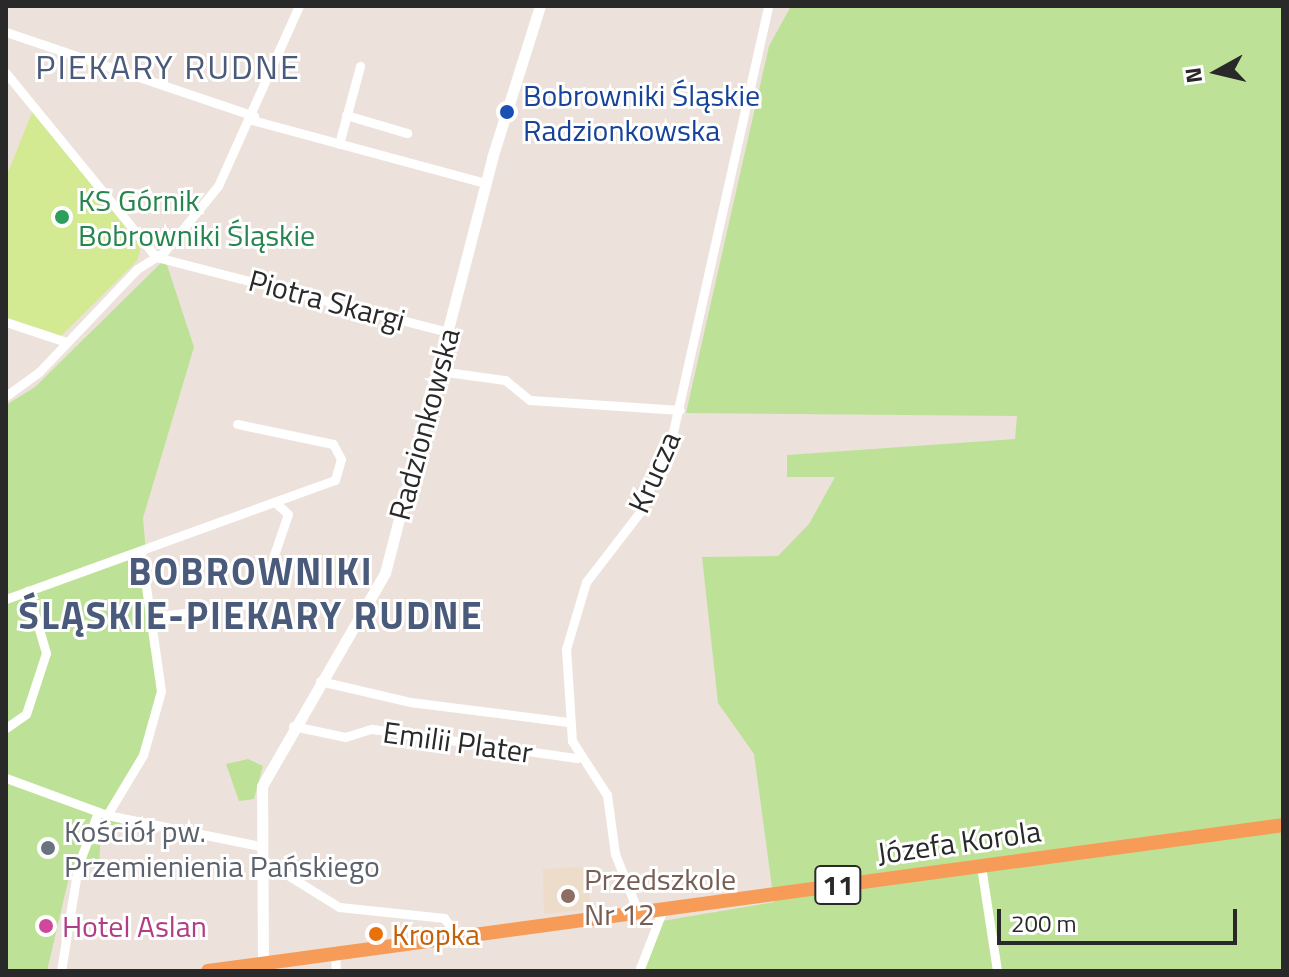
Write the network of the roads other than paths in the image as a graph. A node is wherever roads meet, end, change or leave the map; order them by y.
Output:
1 (299, 6) edge
2 (540, 6) edge
3 (768, 6) edge
4 (6, 32) edge
5 (360, 66) dead end
6 (6, 73) edge
7 (346, 115) junction
8 (253, 118) junction
9 (407, 133) dead end
10 (339, 144) junction
11 (486, 183) junction
12 (156, 257) junction
13 (6, 322) edge
14 (449, 332) junction
15 (66, 342) junction
16 (439, 371) junction
17 (6, 396) edge
18 (680, 410) junction
19 (237, 424) dead end
20 (277, 504) junction
21 (141, 553) junction
22 (273, 558) dead end
23 (28, 591) junction
24 (6, 599) edge
25 (211, 610) dead end
26 (150, 617) junction
27 (320, 681) junction
28 (568, 722) junction
29 (293, 726) junction
30 (6, 728) edge
31 (577, 758) junction
32 (6, 778) edge
33 (102, 814) junction
34 (1283, 825) edge
35 (260, 852) junction
36 (981, 866) junction
37 (663, 909) junction
38 (638, 912) junction
39 (459, 937) junction
40 (335, 954) junction
41 (263, 964) junction
42 (61, 971) edge
43 (208, 971) edge
44 (336, 971) edge
45 (639, 971) edge
46 (997, 971) edge

1 - 8 street
2 - 11 street, Radzionkowska
3 - 18 street, Krucza
4 - 8 street
5 - 7 street
6 - 12 street
7 - 9 street
7 - 10 street
8 - 10 street
8 - 12 street
10 - 11 street
11 - 14 street, Radzionkowska
12 - 14 street, Piotra Skargi
12 - 15 street
13 - 15 street
14 - 16 street, Radzionkowska
15 - 17 street
16 - 18 street
16 - 27 street, Radzionkowska
18 - 28 street, Krucza
19 - 20 street
20 - 21 street
20 - 22 street
21 - 23 street
21 - 26 street
23 - 24 street
23 - 30 street
25 - 26 street
26 - 33 street
27 - 28 street
27 - 29 street, Radzionkowska
28 - 31 street, Krucza
29 - 31 street, Emilii Plater
29 - 35 street, Radzionkowska
31 - 38 street, Krucza
32 - 33 street
33 - 35 street
33 - 42 street
34 - 36 highway, Józefa Korola / 11
35 - 39 street
35 - 41 street, Radzionkowska
36 - 37 highway, Józefa Korola / 11
36 - 46 street
37 - 38 highway, Józefa Korola / 11
37 - 45 street
38 - 39 highway, Józefa Korola / 11
39 - 40 highway, Józefa Korola / 11
40 - 41 highway, Józefa Korola / 11
40 - 44 street
41 - 43 highway, 11

